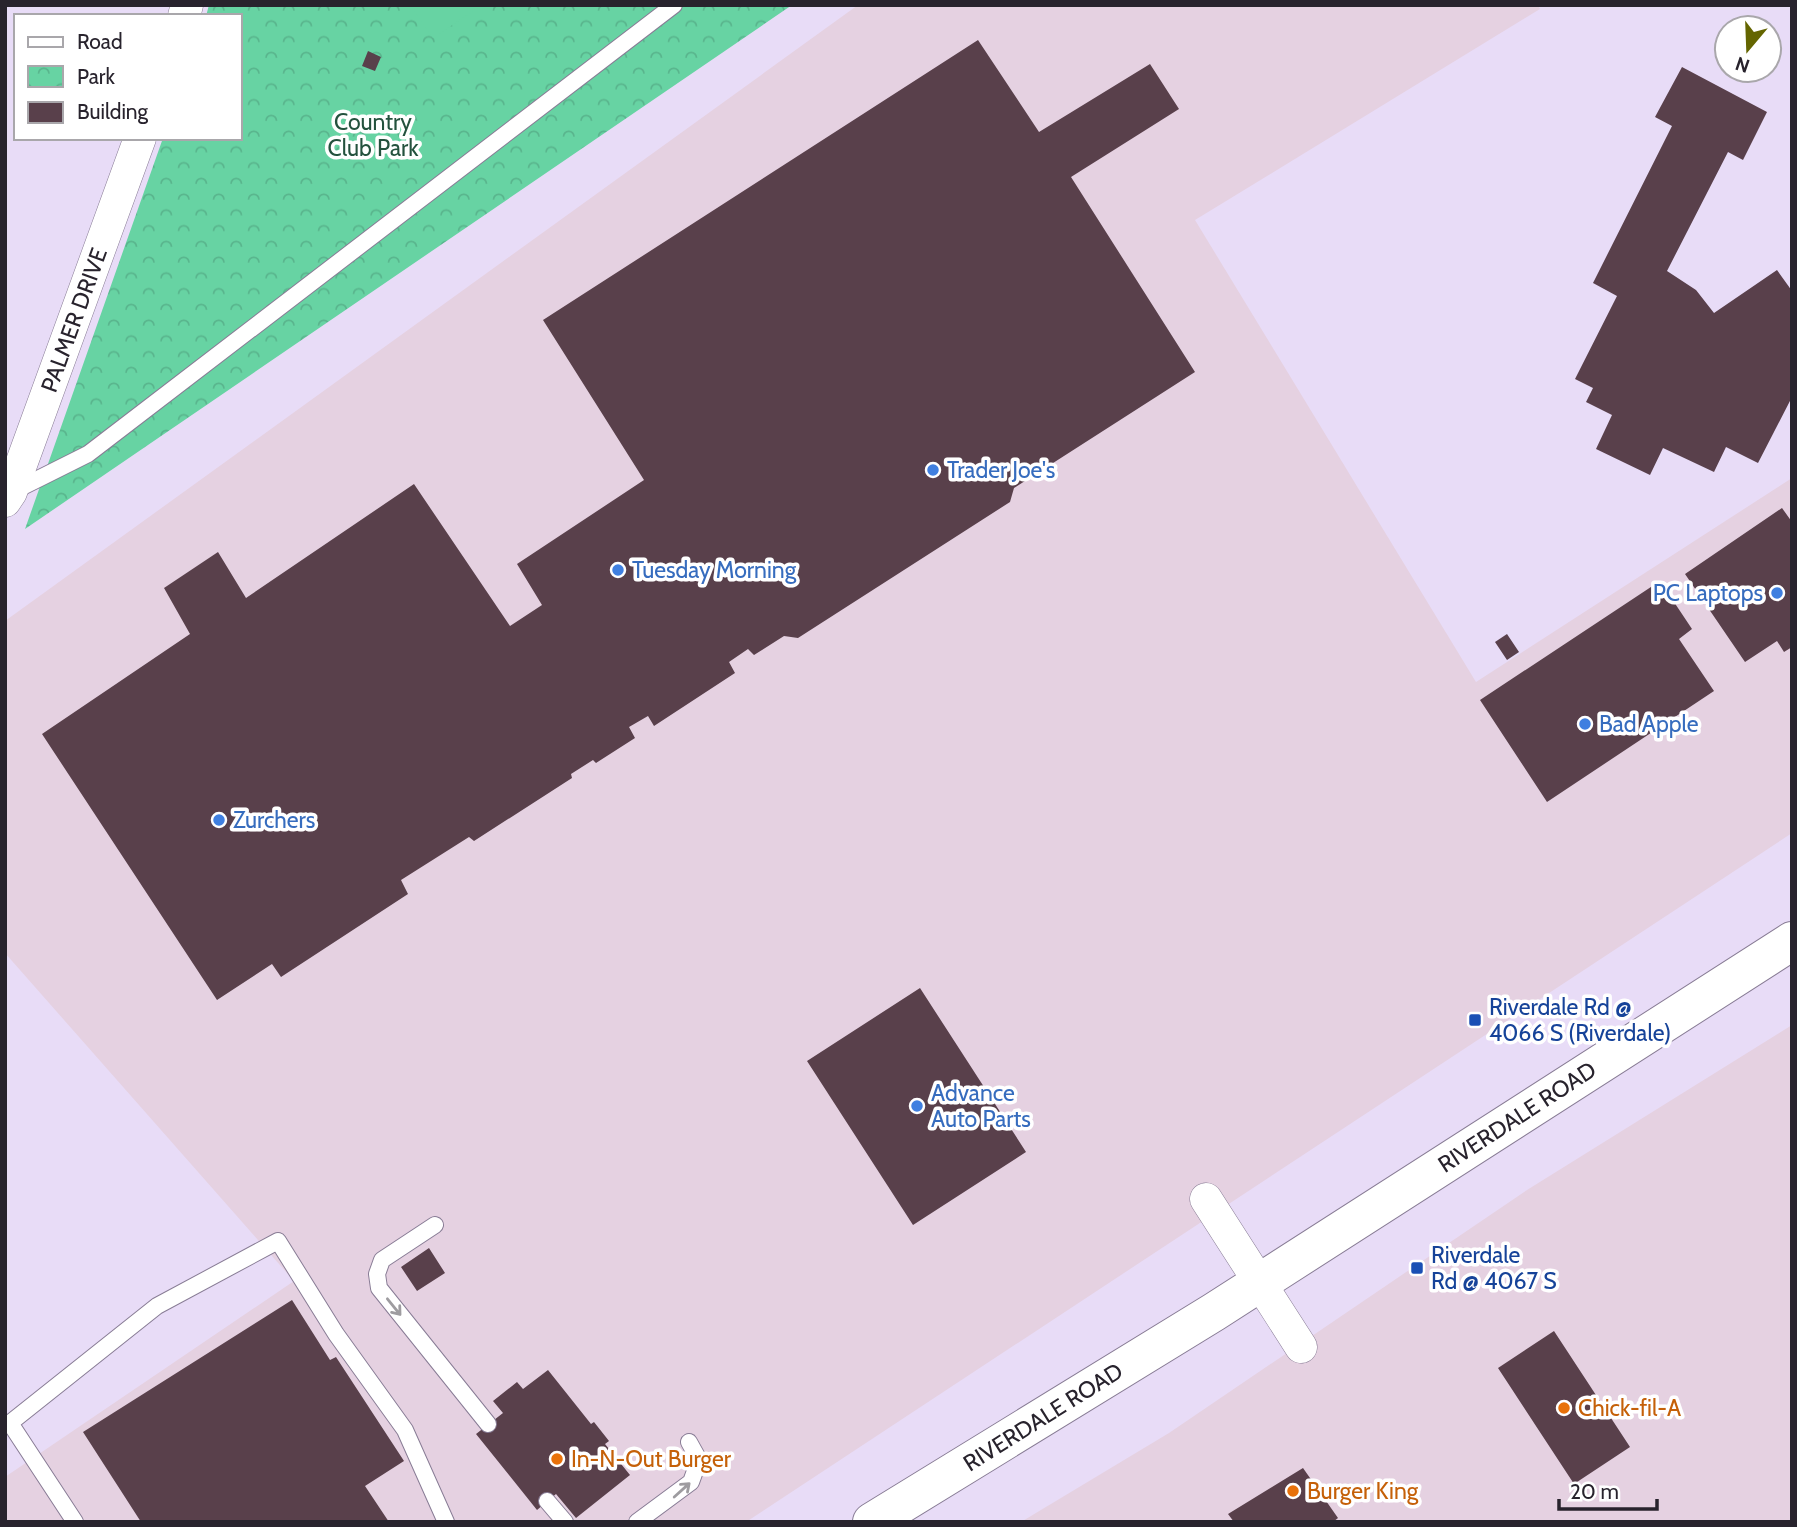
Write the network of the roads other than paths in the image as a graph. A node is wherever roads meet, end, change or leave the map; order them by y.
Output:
1 (674, 5) edge
2 (139, 140) edge
3 (8, 496) edge
4 (1792, 941) edge
5 (1206, 1199) dead end
6 (435, 1225) dead end
7 (1259, 1282) junction
8 (1301, 1347) dead end
9 (8, 1424) edge
10 (488, 1424) dead end
11 (689, 1442) dead end
12 (547, 1501) dead end
13 (75, 1522) edge
14 (446, 1522) edge
15 (565, 1522) edge
16 (637, 1522) edge
17 (872, 1522) edge

1 - 3 lane
2 - 3 street, PALMER DRIVE
4 - 7 main road, RIVERDALE ROAD
5 - 7 street
6 -> 10 lane
7 - 8 street
7 - 17 main road, RIVERDALE ROAD
9 - 13 lane
9 - 14 lane
16 -> 11 lane
12 - 15 lane

